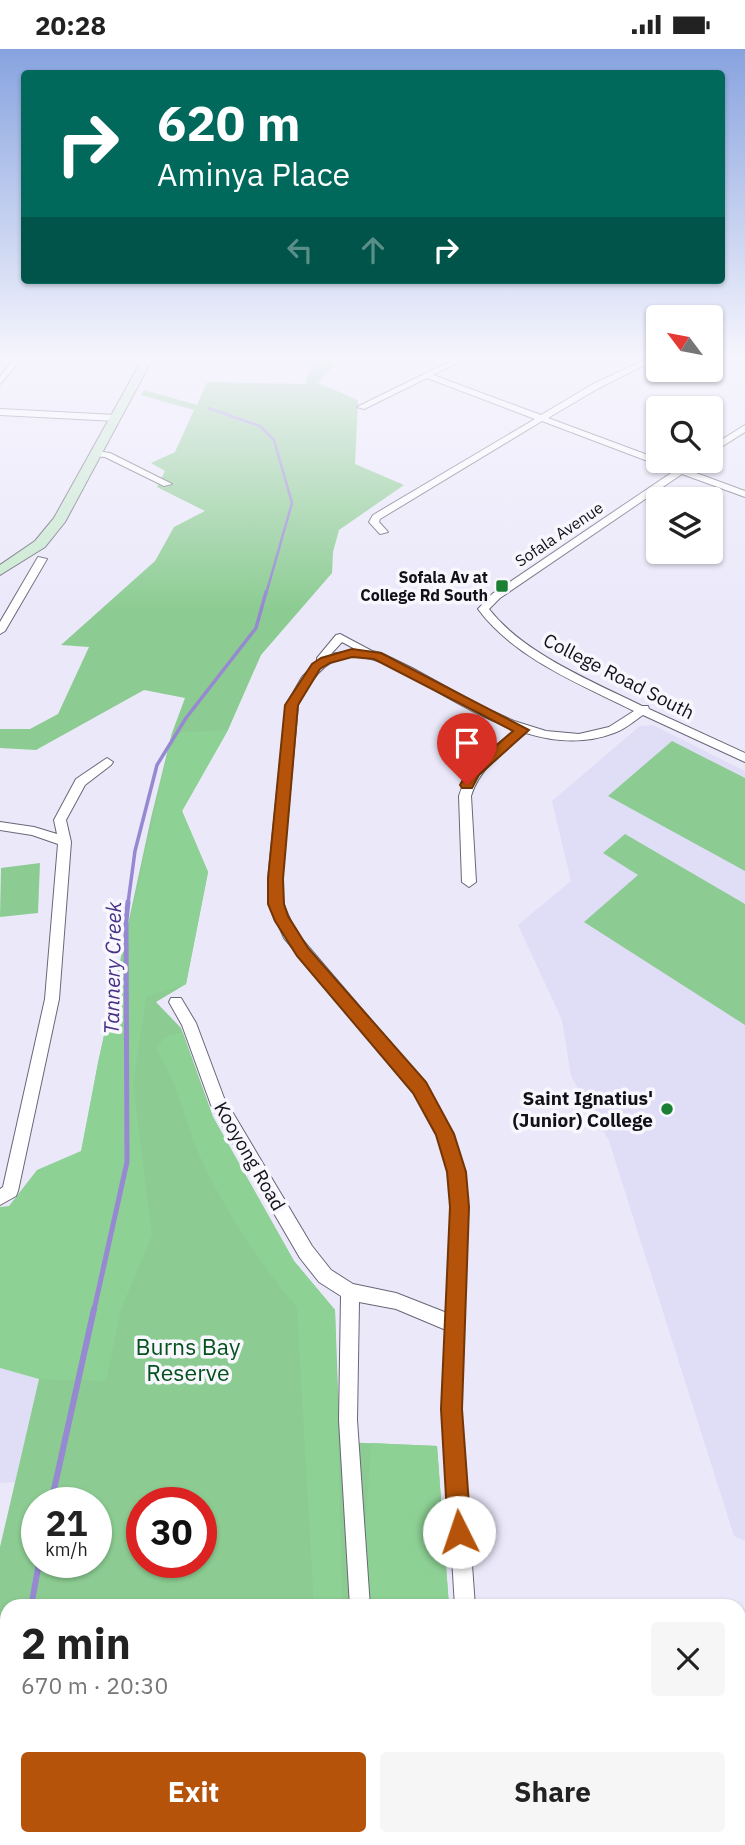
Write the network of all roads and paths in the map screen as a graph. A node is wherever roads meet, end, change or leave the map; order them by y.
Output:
1 (103, 442) edge
2 (501, 442) edge
3 (605, 442) edge
4 (96, 454) junction
5 (646, 457) edge
6 (677, 473) edge
7 (689, 473) edge
8 (167, 484) dead end
9 (745, 494) edge
10 (383, 532) dead end
11 (37, 555) junction
12 (0, 571) edge
13 (485, 615) joint
14 (331, 623) dead end
15 (0, 631) edge
16 (340, 637) junction
17 (377, 655) junction
18 (316, 667) junction
19 (644, 709) junction
20 (522, 730) junction
21 (745, 758) edge
22 (107, 762) dead end
23 (0, 827) edge
24 (65, 842) junction
25 (470, 882) dead end
26 (176, 1002) dead end
27 (0, 1198) edge
28 (350, 1293) junction
29 (454, 1324) junction
30 (359, 1599) edge
31 (464, 1599) edge

1 - 4 main road
2 - 10 street
3 - 5 street
4 - 8 street
4 - 11 main road
6 - 13 street, Sofala Avenue
7 - 9 street
11 - 12 main road
11 - 15 street
13 - 19 street, College Road South
14 - 16 street
16 - 17 street
16 - 18 street
17 - 18 street
17 - 20 street
18 - 29 street
19 - 20 street
19 - 21 street, College Road South
20 - 25 street
22 - 24 street
23 - 24 street
24 - 27 street
26 - 28 street, Kooyong Road
28 - 29 street, Kooyong Road
28 - 30 street
29 - 31 street

